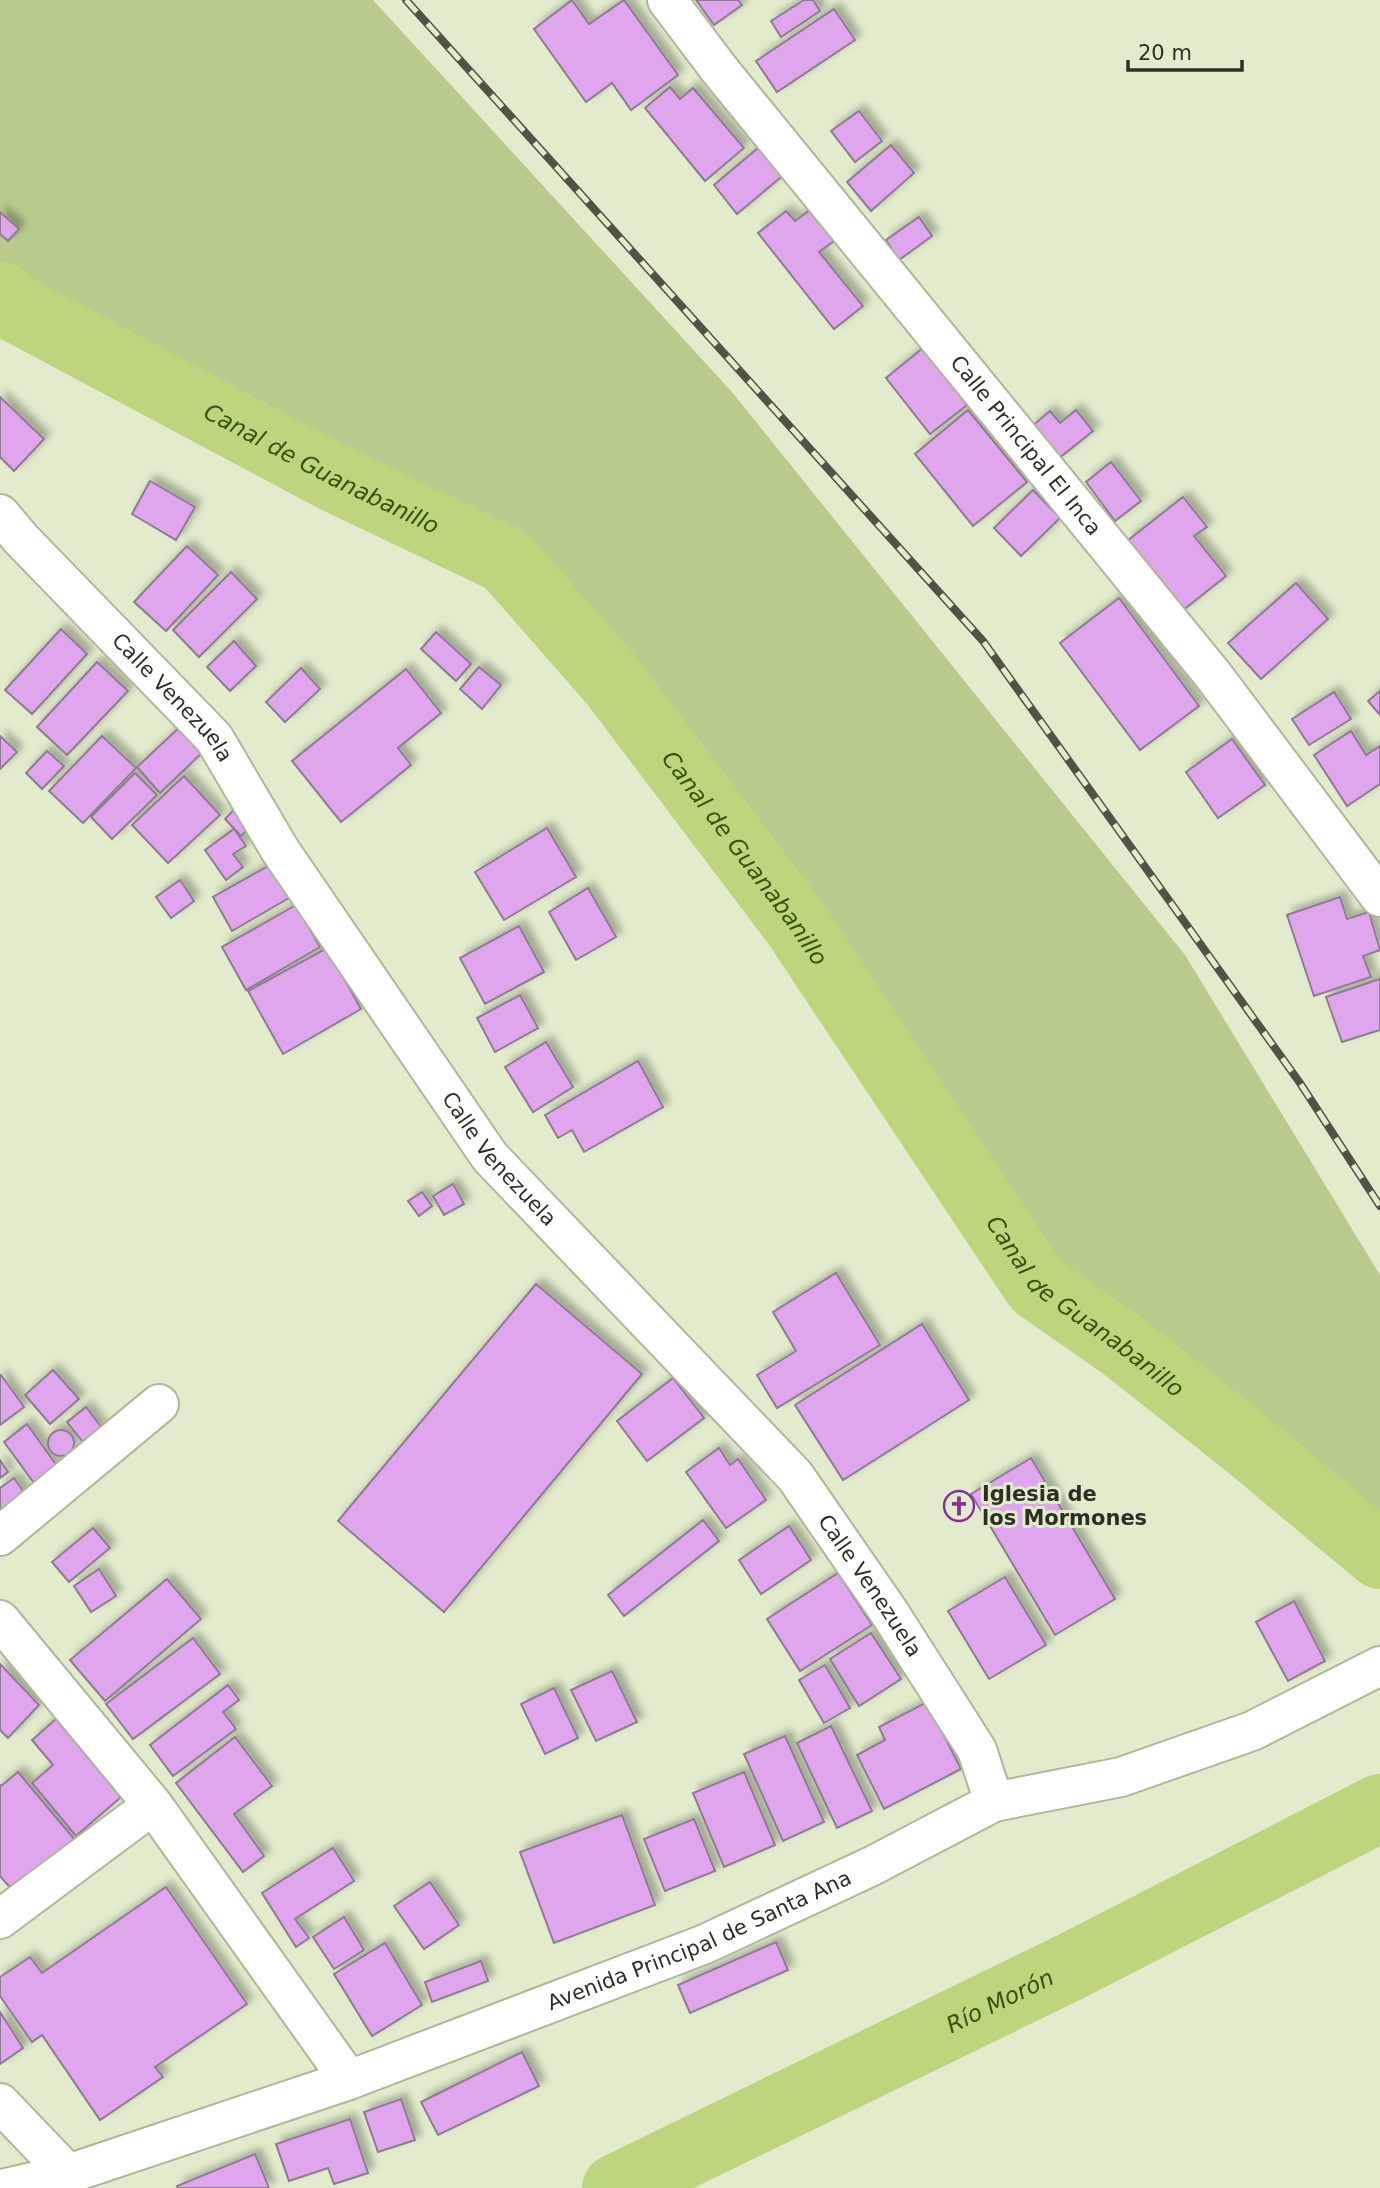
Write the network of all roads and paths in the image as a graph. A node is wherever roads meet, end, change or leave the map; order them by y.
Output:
1 (667, 0) edge
2 (0, 513) edge
3 (1378, 891) edge
4 (159, 1404) dead end
5 (0, 1536) edge
6 (0, 1620) edge
7 (1380, 1666) edge
8 (994, 1802) junction
9 (153, 1805) junction
10 (0, 1919) edge
11 (349, 2080) junction
12 (0, 2103) edge
13 (68, 2174) junction
14 (6, 2188) edge

1 - 3 street, Calle Principal El Inca
2 - 8 street, Calle Venezuela
4 - 5 street
6 - 9 street
7 - 8 street, Avenida Principal de Santa Ana
8 - 11 street, Avenida Principal de Santa Ana
9 - 10 street
9 - 11 street
11 - 13 street, Avenida Principal de Santa Ana
12 - 13 street
13 - 14 street, Avenida Principal de Santa Ana

